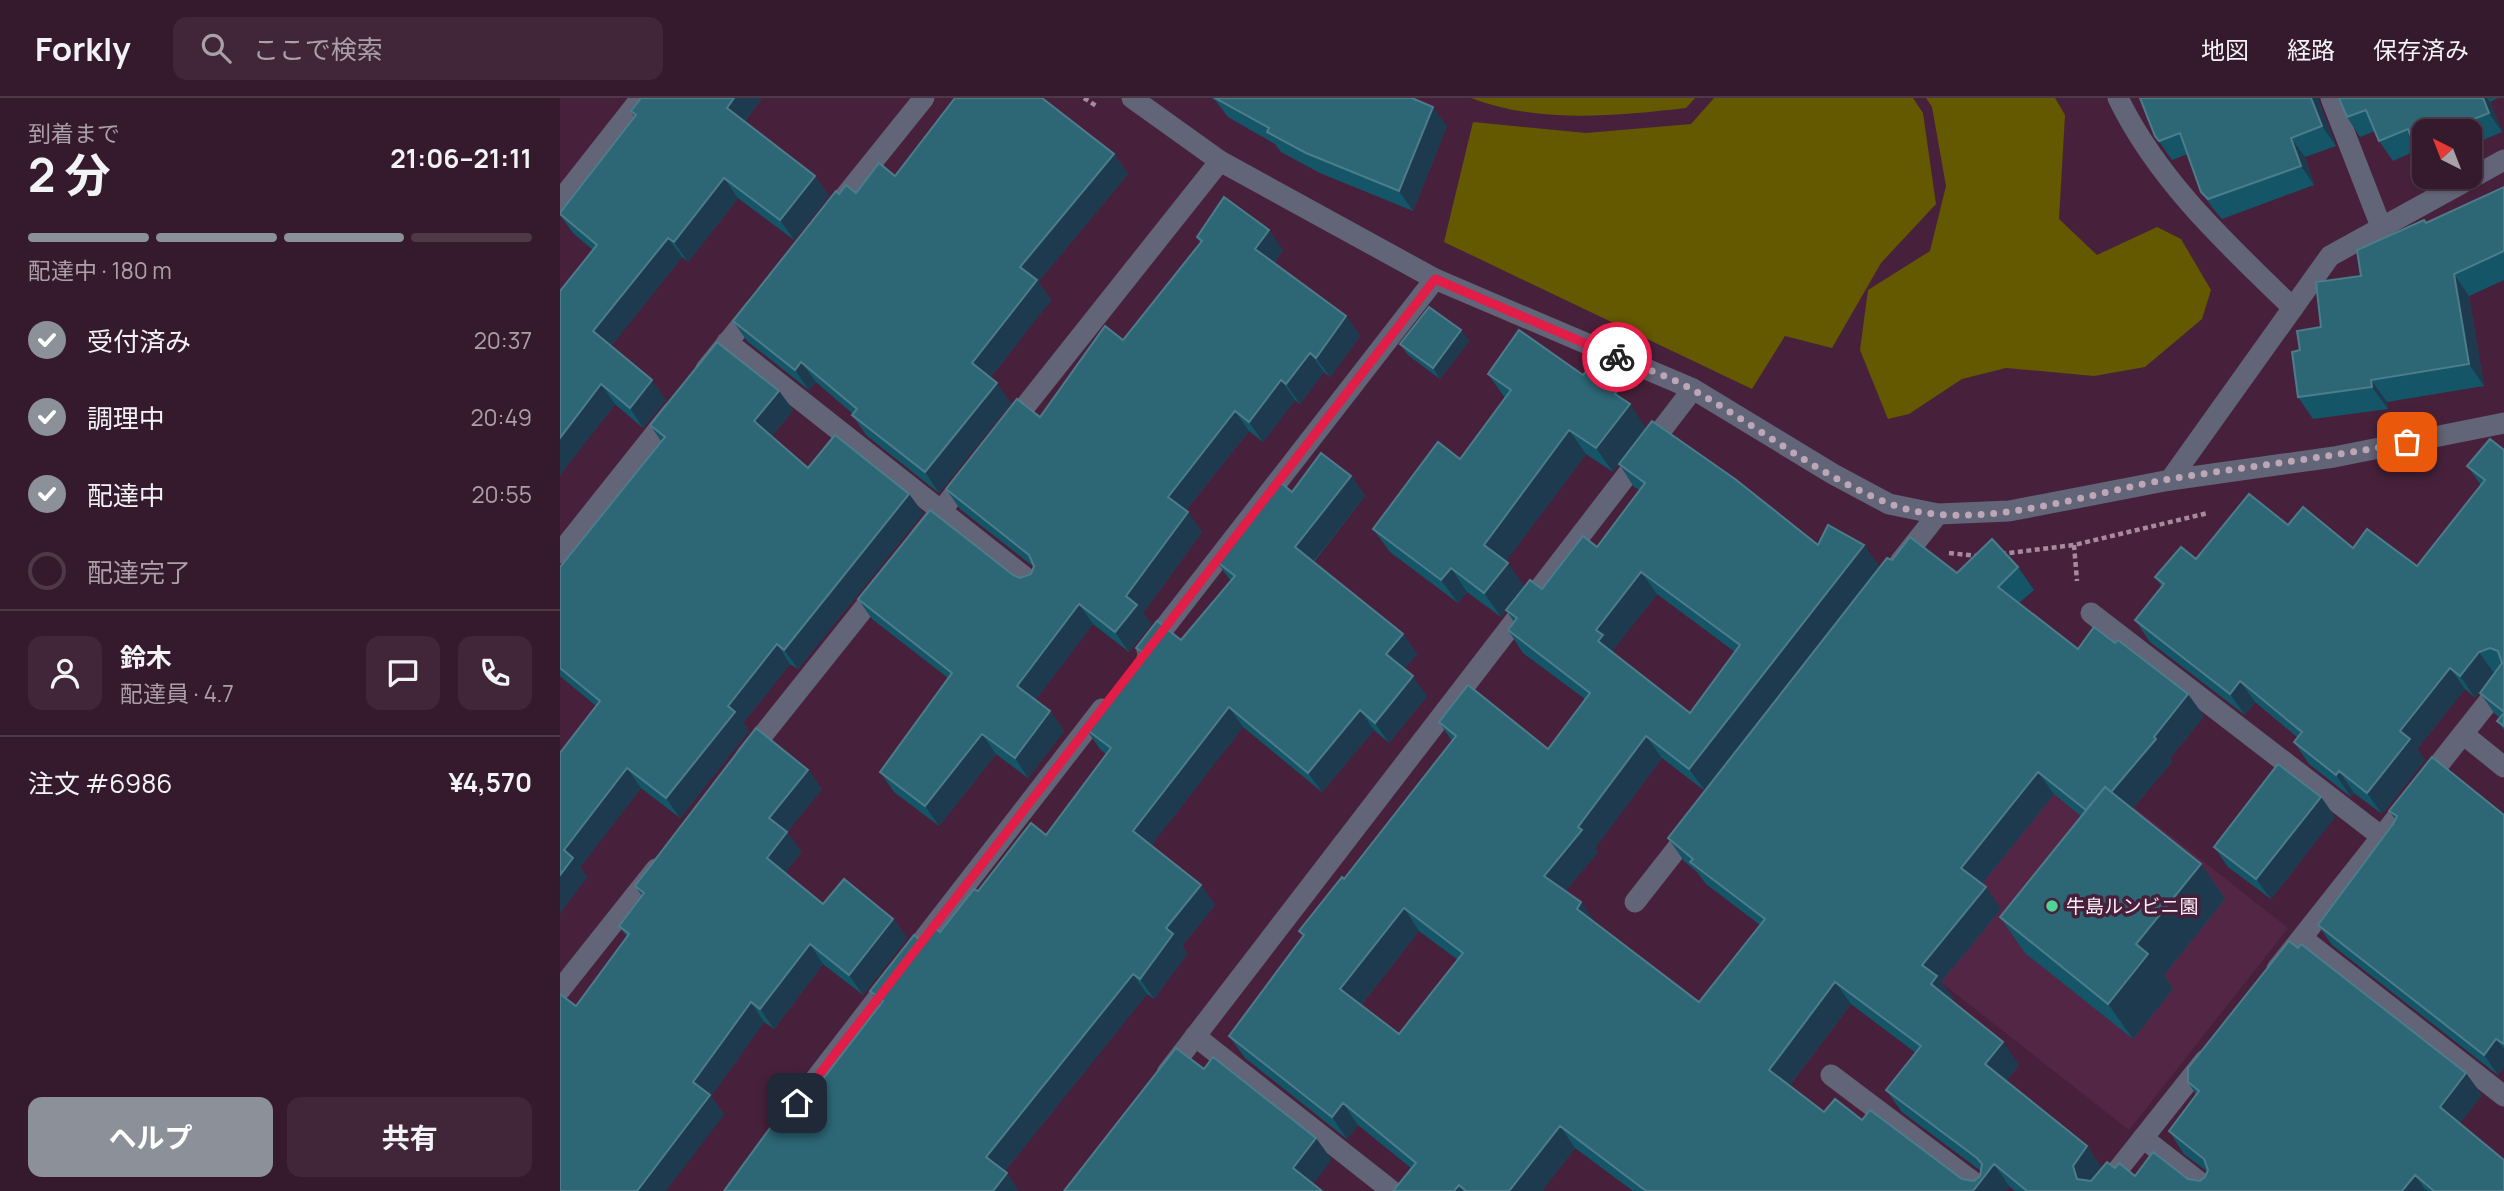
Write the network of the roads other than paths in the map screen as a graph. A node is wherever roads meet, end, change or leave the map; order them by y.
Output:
1 (641, 98) edge
2 (924, 98) edge
3 (1132, 98) edge
4 (2118, 98) edge
5 (2331, 98) edge
6 (2504, 160) edge
7 (1220, 161) junction
8 (560, 201) edge
9 (821, 226) edge
10 (2382, 229) junction
11 (1435, 279) junction
12 (770, 289) edge
13 (2293, 308) junction
14 (727, 342) junction
15 (1693, 389) junction
16 (2504, 423) edge
17 (2170, 480) junction
18 (940, 513) junction
19 (1937, 514) junction
20 (560, 553) edge
21 (1888, 578) edge
22 (1035, 585) edge
23 (2091, 613) dead end
24 (1137, 663) edge
25 (2504, 682) edge
26 (1112, 696) edge
27 (2463, 734) junction
28 (2504, 766) edge
29 (733, 773) edge
30 (1702, 816) edge
31 (2382, 837) junction
32 (672, 849) edge
33 (1635, 902) dead end
34 (2302, 938) junction
35 (560, 990) edge
36 (2260, 990) edge
37 (1195, 1036) junction
38 (2218, 1043) edge
39 (1831, 1075) dead end
40 (1155, 1088) edge
41 (2504, 1096) edge
42 (780, 1125) edge
43 (2143, 1138) junction
44 (1392, 1191) edge
45 (1985, 1191) edge
46 (2101, 1191) edge
47 (2211, 1191) edge

1 - 8 street
2 - 9 street
3 - 7 street
4 - 13 street
5 - 10 street
6 - 10 street
7 - 11 street
7 - 18 street
10 - 13 street
11 - 15 street
11 - 24 street
12 - 14 street
13 - 17 street
14 - 18 street
14 - 20 street
15 - 19 street
15 - 37 street
16 - 17 street
17 - 19 street
18 - 22 street
18 - 29 street
19 - 21 street
23 - 31 street
25 - 27 street
26 - 42 street
27 - 28 street
27 - 31 street
30 - 33 street
31 - 34 street
32 - 35 street
34 - 36 street
34 - 41 street
37 - 40 street
37 - 44 street
38 - 43 street
39 - 45 street
43 - 46 street
43 - 47 street

